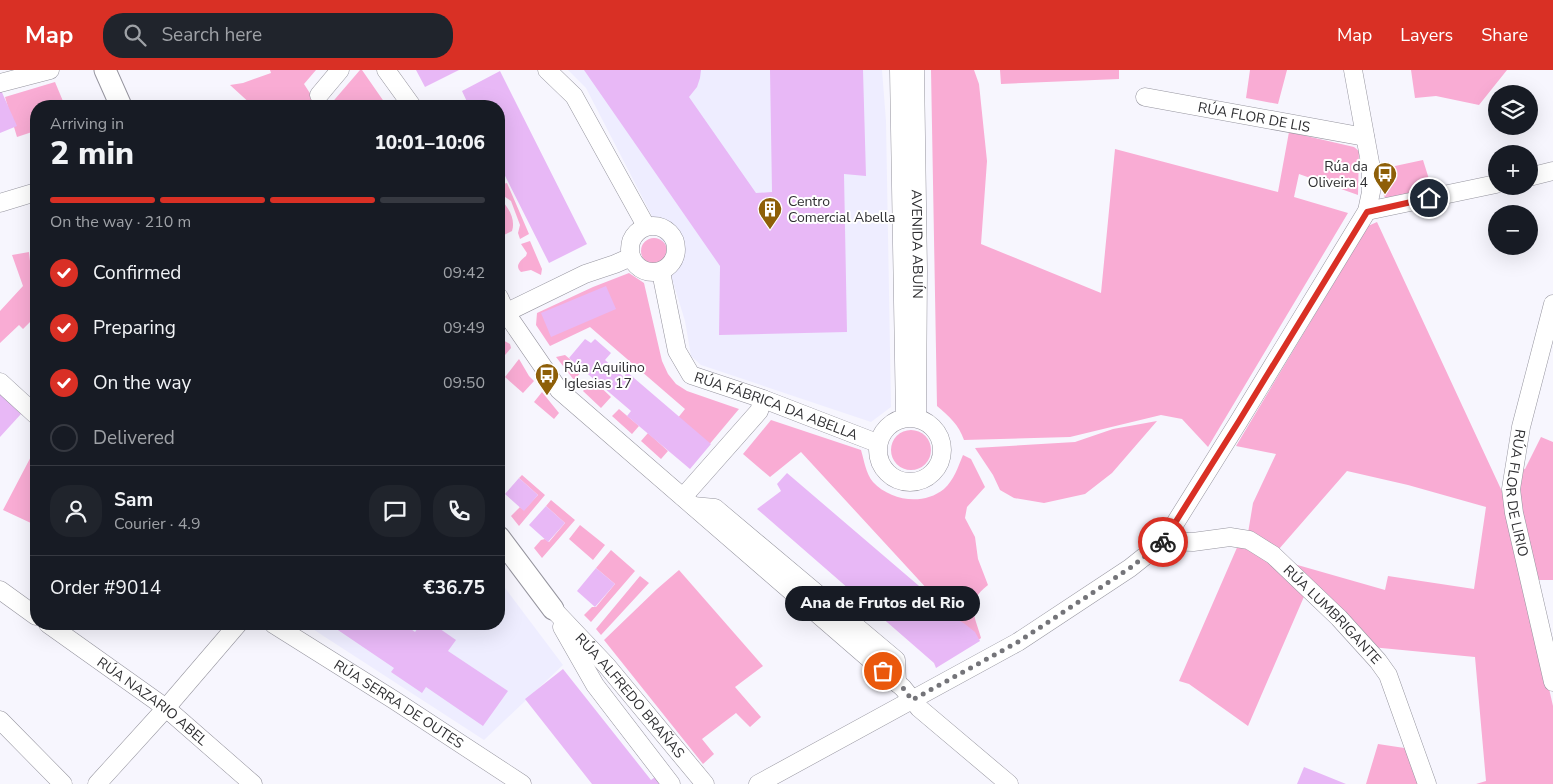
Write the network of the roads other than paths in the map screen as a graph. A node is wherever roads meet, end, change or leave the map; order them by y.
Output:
1 (50, 70) edge
2 (105, 70) edge
3 (340, 70) edge
4 (386, 70) edge
5 (547, 70) edge
6 (899, 70) edge
7 (915, 70) edge
8 (1353, 70) edge
9 (0, 83) edge
10 (319, 95) dead end
11 (1145, 97) dead end
12 (118, 100) edge
13 (408, 100) edge
14 (1365, 137) junction
15 (1552, 174) edge
16 (1538, 176) edge
17 (1488, 186) edge
18 (30, 194) edge
19 (0, 203) edge
20 (1367, 212) junction
21 (646, 226) junction
22 (631, 256) junction
23 (661, 272) junction
24 (1553, 304) edge
25 (505, 306) edge
26 (505, 314) edge
27 (0, 382) edge
28 (763, 399) junction
29 (30, 410) edge
30 (911, 417) junction
31 (878, 443) junction
32 (688, 501) junction
33 (1164, 541) junction
34 (505, 545) edge
35 (0, 590) edge
36 (553, 610) junction
37 (30, 612) edge
38 (56, 630) edge
39 (233, 630) edge
40 (283, 630) edge
41 (1553, 682) edge
42 (912, 700) junction
43 (166, 708) junction
44 (0, 720) edge
45 (63, 784) edge
46 (97, 784) edge
47 (253, 784) edge
48 (522, 784) edge
49 (671, 784) edge
50 (704, 784) edge
51 (758, 784) edge
52 (1009, 784) edge
53 (1427, 784) edge

1 - 9 street
2 - 12 street
3 - 10 street
4 - 13 street
5 - 21 street
6 - 30 street, AVENIDA ABUÍN
7 - 30 street, AVENIDA ABUÍN
8 - 14 street
11 - 14 street, RÚA FLOR DE LIS
14 - 20 street
15 - 16 street
17 - 20 street
18 - 19 street
20 - 33 street
21 - 22 street
21 - 23 street
22 - 23 street
22 - 25 street
23 - 28 street, RÚA FÁBRICA DA ABELLA
24 - 41 street, RÚA FLOR DE LIRIO
26 - 32 street
27 - 29 street
28 - 31 street, RÚA FÁBRICA DA ABELLA
28 - 32 street
30 - 31 street
30 - 31 street
32 - 42 street
33 - 42 street
33 - 53 street, RÚA LUMBRIGANTE
34 - 36 street, RÚA ALFREDO BRAÑAS
35 - 37 street
36 - 49 street, RÚA ALFREDO BRAÑAS
36 - 50 street, RÚA ALFREDO BRAÑAS
38 - 43 street, RÚA NAZARIO ABEL
39 - 43 street
40 - 48 street, RÚA SERRA DE OUTES
42 - 51 street
42 - 52 street
43 - 46 street
43 - 47 street, RÚA NAZARIO ABEL
44 - 45 street

